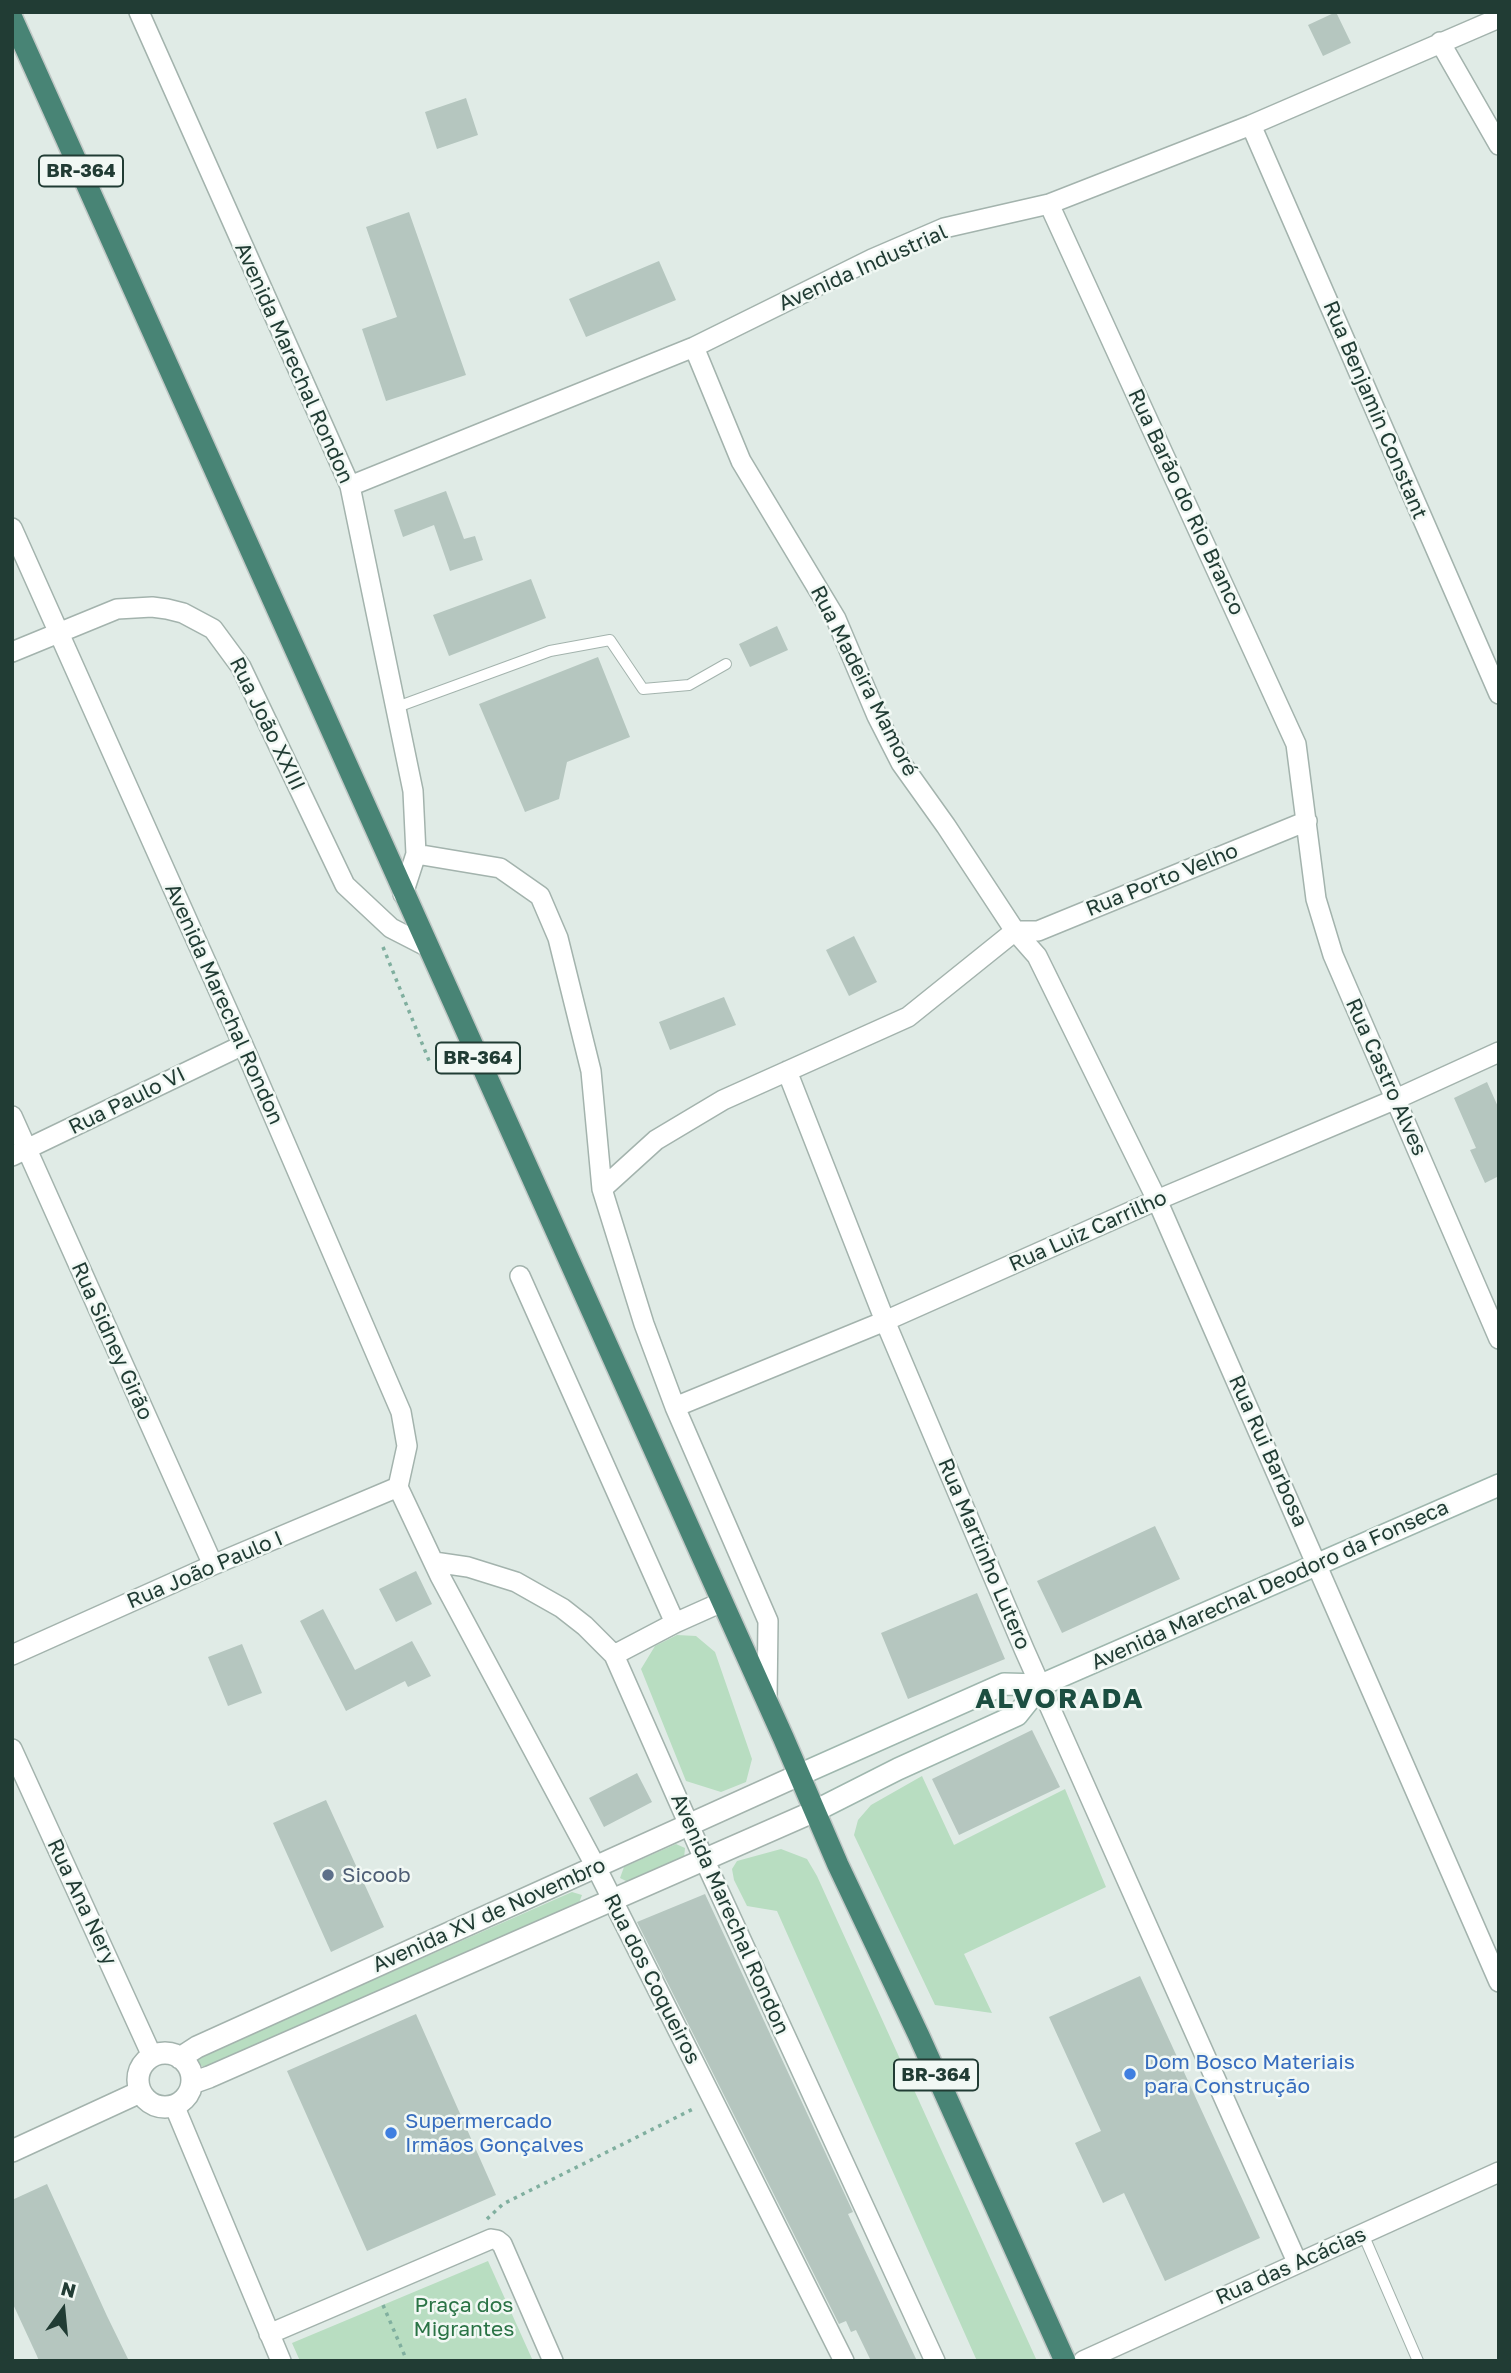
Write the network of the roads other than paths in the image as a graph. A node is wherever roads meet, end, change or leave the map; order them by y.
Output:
1 (139, 12) edge
2 (12, 18) edge
3 (1499, 18) edge
4 (1440, 42) junction
5 (1251, 125) junction
6 (1499, 145) edge
7 (1049, 204) junction
8 (694, 347) junction
9 (349, 486) junction
10 (12, 528) edge
11 (61, 632) junction
12 (12, 652) edge
13 (726, 664) dead end
14 (1499, 694) edge
15 (397, 706) junction
16 (1307, 813) junction
17 (416, 854) junction
18 (403, 894) junction
19 (1015, 931) junction
20 (428, 947) junction
21 (243, 1045) junction
22 (1499, 1052) edge
23 (787, 1071) junction
24 (1396, 1099) junction
25 (12, 1116) edge
26 (20, 1153) edge
27 (602, 1189) junction
28 (1157, 1200) junction
29 (520, 1276) dead end
30 (885, 1321) junction
31 (1499, 1339) edge
32 (675, 1407) junction
33 (1499, 1485) edge
34 (398, 1488) junction
35 (433, 1562) junction
36 (1317, 1564) junction
37 (213, 1565) junction
38 (722, 1602) junction
39 (675, 1623) junction
40 (12, 1655) edge
41 (614, 1655) junction
42 (1041, 1685) junction
43 (767, 1703) junction
44 (12, 1749) edge
45 (799, 1775) junction
46 (815, 1811) junction
47 (689, 1826) junction
48 (704, 1859) junction
49 (596, 1867) junction
50 (611, 1899) junction
51 (1499, 1982) edge
52 (152, 2056) junction
53 (180, 2058) junction
54 (192, 2082) junction
55 (140, 2092) junction
56 (174, 2105) junction
57 (12, 2151) edge
58 (1499, 2172) edge
59 (1363, 2234) junction
60 (1297, 2262) junction
61 (269, 2334) junction
62 (281, 2361) edge
63 (552, 2361) edge
64 (844, 2361) edge
65 (935, 2361) edge
66 (1065, 2361) edge
67 (1083, 2361) edge
68 (1418, 2361) edge

1 - 9 street, Avenida Marechal Rondon
2 - 18 highway, BR-364
3 - 4 street, Avenida Industrial
4 - 5 street, Avenida Industrial
4 - 6 street
5 - 7 street, Avenida Industrial
5 - 14 street, Rua Benjamin Constant
7 - 8 street, Avenida Industrial
7 - 16 street, Rua Barão do Rio Branco
8 - 9 street, Avenida Industrial
8 - 19 street, Rua Madeira Mamoré
9 - 15 street, Avenida Marechal Rondon
10 - 11 street, Avenida Marechal Rondon
11 - 12 street, Rua João XXIII
11 - 20 street, Rua João XXIII
11 - 21 street, Avenida Marechal Rondon
13 - 15 lane
15 - 17 street, Avenida Marechal Rondon
16 - 19 street, Rua Porto Velho
16 - 24 street, Rua Castro Alves
17 - 18 street, Avenida Marechal Rondon
17 - 27 street
18 - 20 highway, BR-364
19 - 23 street
19 - 28 street, Rua Rui Barbosa
20 - 38 highway, BR-364
21 - 26 street, Rua Paulo VI
21 - 34 street, Avenida Marechal Rondon
22 - 24 street, Rua Luiz Carrilho
23 - 27 street
23 - 30 street, Rua Martinho Lutero
24 - 28 street, Rua Luiz Carrilho
24 - 31 street, Rua Castro Alves
25 - 26 street, Rua Sidney Girão
26 - 37 street, Rua Sidney Girão
27 - 32 street
28 - 30 street, Rua Luiz Carrilho
28 - 36 street, Rua Rui Barbosa
29 - 39 street
30 - 32 street, Rua Luiz Carrilho
30 - 42 street, Rua Martinho Lutero
32 - 43 street
33 - 36 street, Avenida Marechal Deodoro da Fonseca
34 - 35 street, Rua dos Coqueiros
34 - 37 street, Rua João Paulo I
35 - 41 street, Avenida Marechal Rondon
35 - 49 street, Rua dos Coqueiros
36 - 42 street, Avenida Marechal Deodoro da Fonseca
36 - 51 street, Rua Rui Barbosa
37 - 40 street, Rua João Paulo I
38 - 39 street
38 - 43 highway, BR-364
39 - 41 street
41 - 47 street, Avenida Marechal Rondon
42 - 45 street, Avenida Marechal Deodoro da Fonseca
42 - 46 street, Avenida Marechal Deodoro da Fonseca
42 - 60 street, Rua Martinho Lutero
43 - 45 highway, BR-364
44 - 52 street, Rua Ana Nery
45 - 46 highway, BR-364
45 - 47 street, Avenida XV de Novembro
46 - 48 street, Avenida XV de Novembro
46 - 66 highway, BR-364
47 - 48 street, Avenida Marechal Rondon
47 - 49 street, Avenida XV de Novembro
48 - 50 street, Avenida XV de Novembro
48 - 65 street, Avenida Marechal Rondon
49 - 50 street, Rua dos Coqueiros
49 - 53 street, Avenida XV de Novembro
50 - 54 street, Avenida XV de Novembro
50 - 64 street, Rua dos Coqueiros
52 - 53 street
52 - 55 street
53 - 54 street
54 - 56 street
55 - 56 street
55 - 57 street
56 - 61 street
58 - 59 street, Rua das Acácias
59 - 60 street, Rua das Acácias
59 - 68 lane
60 - 67 street, Rua das Acácias
61 - 62 street
61 - 63 street

